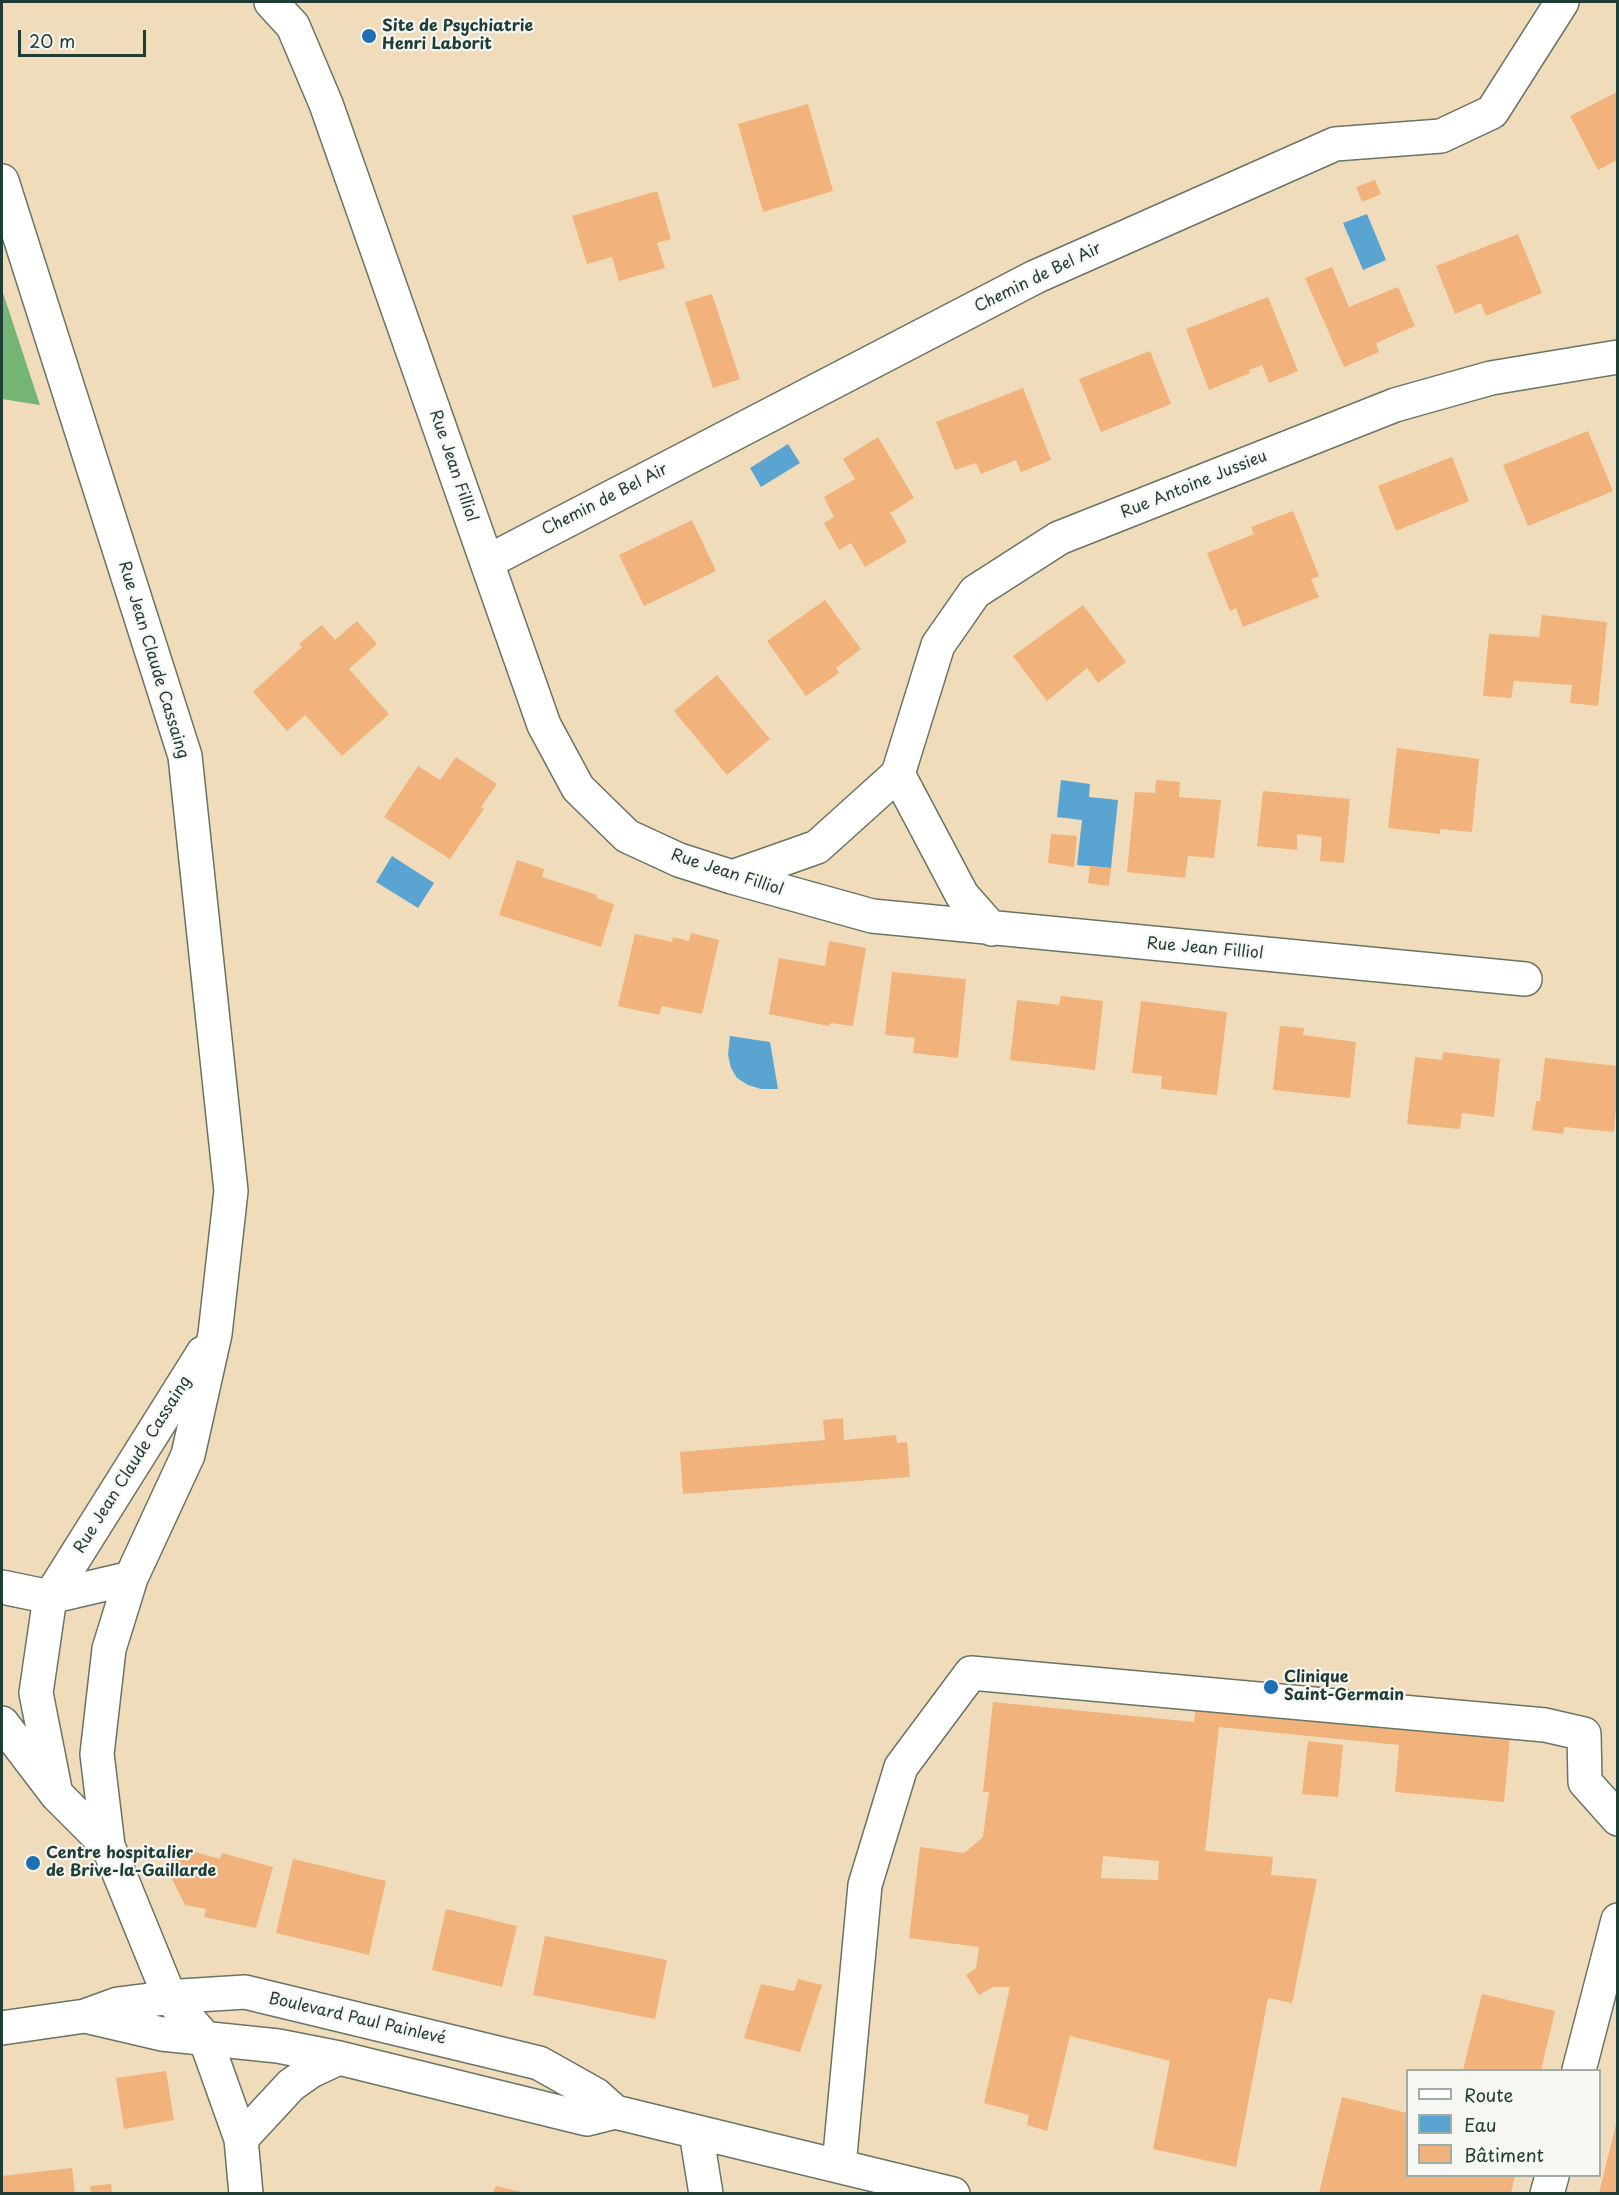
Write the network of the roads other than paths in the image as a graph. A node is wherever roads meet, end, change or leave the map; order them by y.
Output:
1 (1562, 2) edge
2 (274, 3) edge
3 (2, 181) edge
4 (1617, 357) edge
5 (486, 562) junction
6 (898, 774) junction
7 (732, 877) junction
8 (992, 929) junction
9 (1525, 979) dead end
10 (215, 1334) junction
11 (131, 1578) junction
12 (2, 1587) edge
13 (50, 1597) junction
14 (2, 1723) edge
15 (57, 1795) junction
16 (1617, 1819) edge
17 (108, 1846) junction
18 (1617, 1920) edge
19 (170, 1998) junction
20 (85, 2016) junction
21 (2, 2028) edge
22 (205, 2038) junction
23 (339, 2058) junction
24 (1579, 2069) edge
25 (615, 2112) junction
26 (696, 2132) junction
27 (242, 2139) junction
28 (839, 2166) junction
29 (1551, 2177) edge
30 (246, 2193) edge
31 (706, 2193) edge
32 (953, 2193) edge
33 (1547, 2193) edge

1 - 5 street, Chemin de Bel Air
2 - 5 street, Rue Jean Filliol
3 - 10 street, Rue Jean Claude Cassaing
4 - 6 street, Rue Antoine Jussieu
5 - 7 street, Rue Jean Filliol
6 - 7 street
6 - 8 street
7 - 8 street, Rue Jean Filliol
8 - 9 street, Rue Jean Filliol
10 - 11 street, Rue Jean Claude Cassaing
10 - 13 street, Rue Jean Claude Cassaing
11 - 13 street
11 - 17 street, Rue Jean Claude Cassaing
12 - 13 street
13 - 15 street, Rue Jean Claude Cassaing
14 - 15 street
15 - 17 street
16 - 28 street
17 - 19 street
18 - 24 street
19 - 20 street, Boulevard Paul Painlevé
19 - 22 street
19 - 25 street, Boulevard Paul Painlevé
20 - 21 street
20 - 22 street, Boulevard Paul Painlevé
22 - 23 street, Boulevard Paul Painlevé
22 - 27 street
23 - 25 street, Boulevard Paul Painlevé
23 - 27 street
25 - 26 street, Boulevard Paul Painlevé
26 - 28 street, Boulevard Paul Painlevé
26 - 31 street
27 - 30 street
28 - 32 street, Boulevard Paul Painlevé
29 - 33 street

